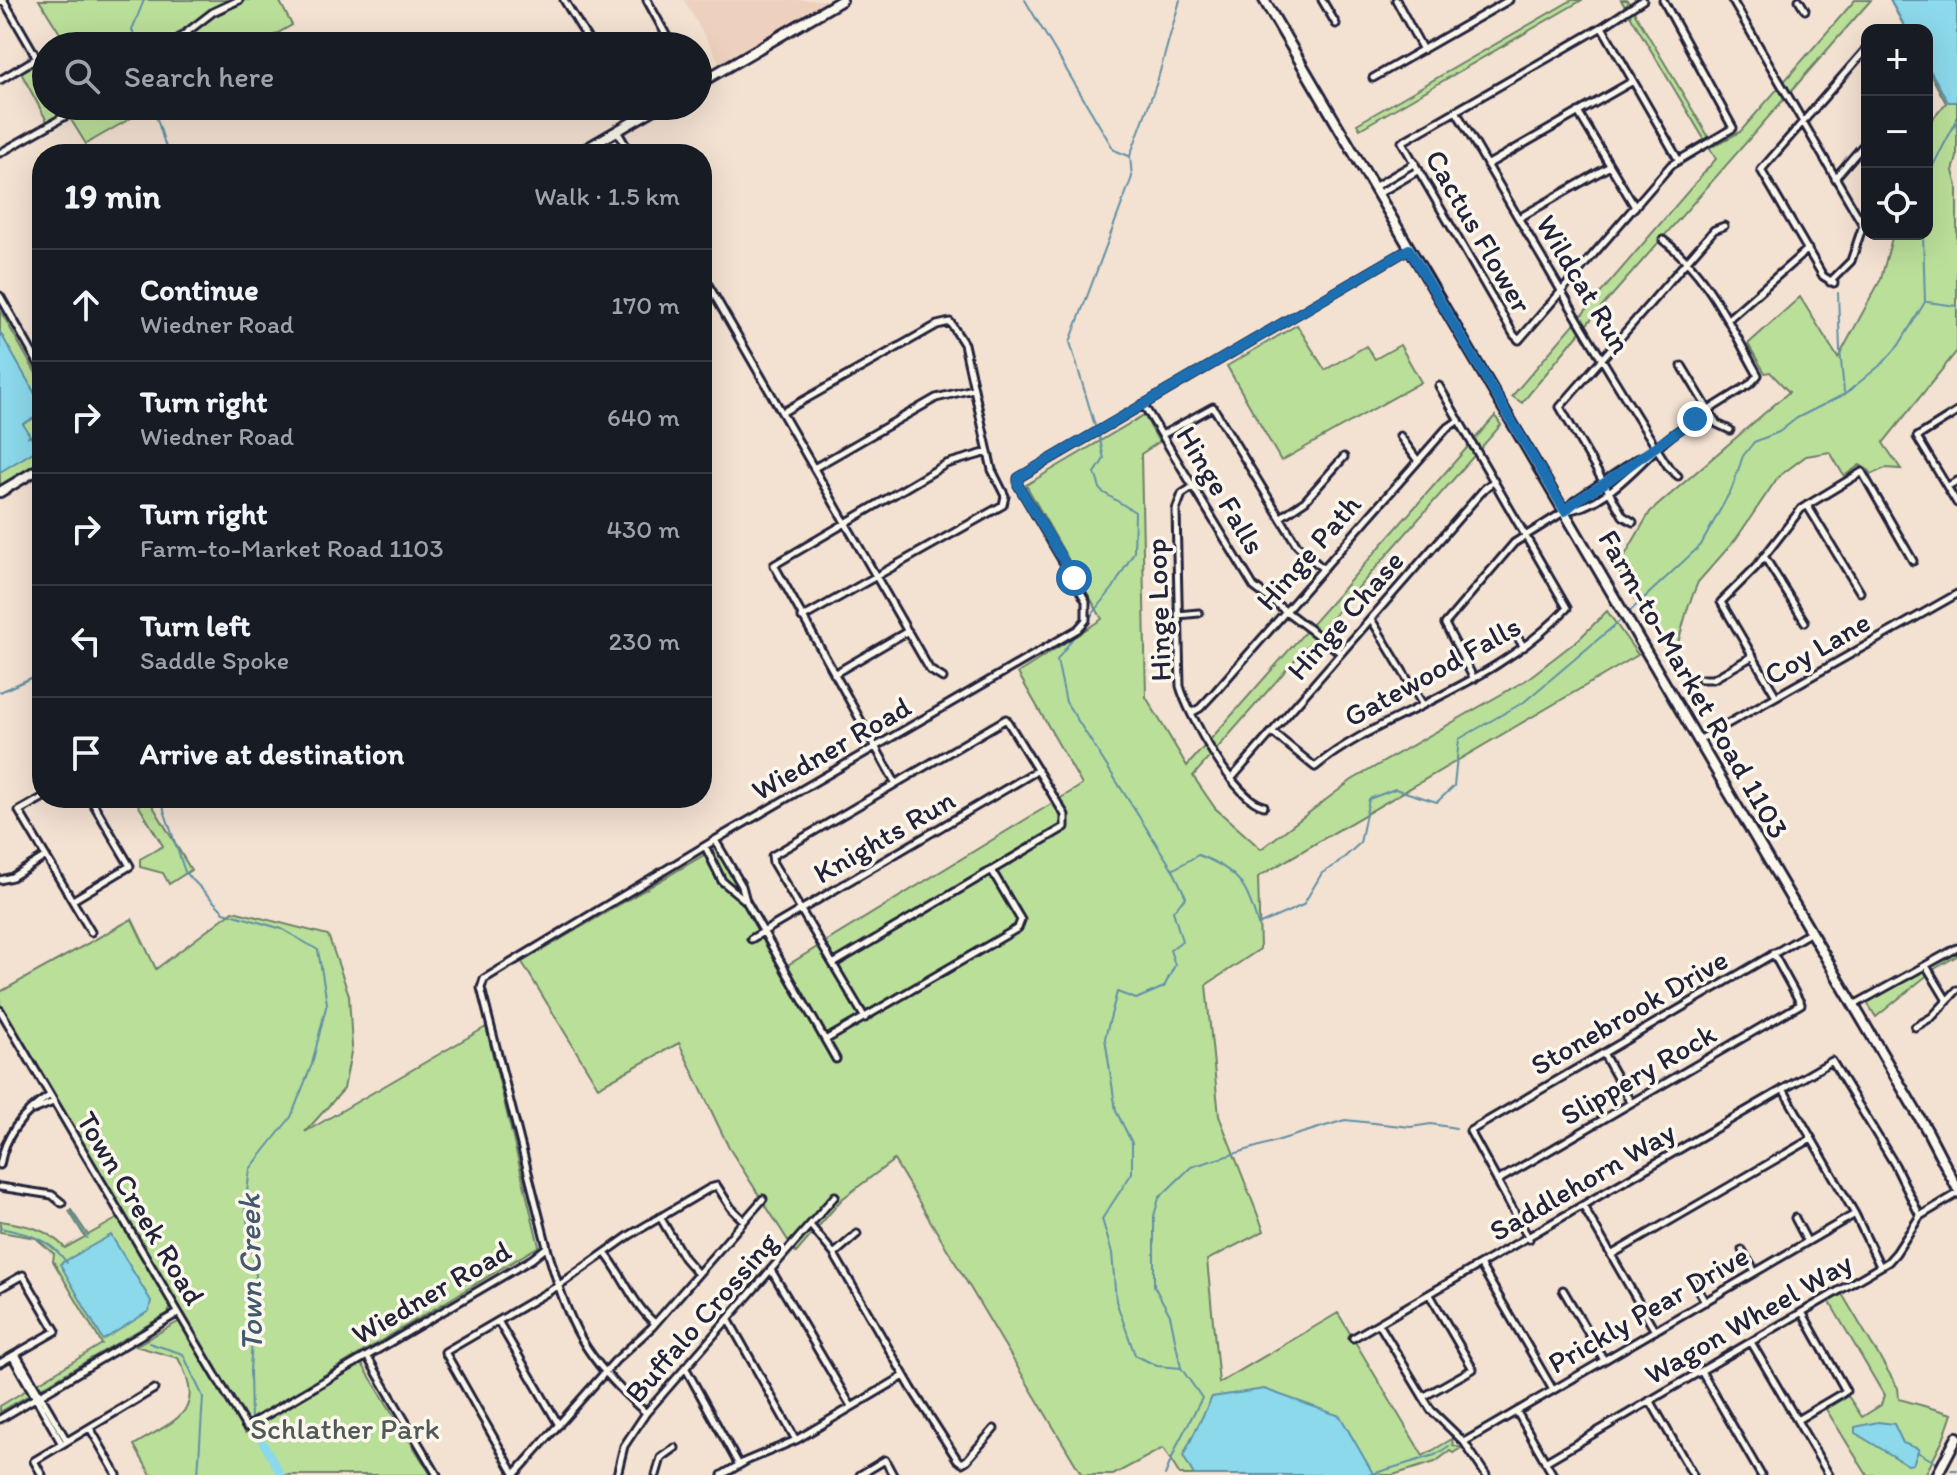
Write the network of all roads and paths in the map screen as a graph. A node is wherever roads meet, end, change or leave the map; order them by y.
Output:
1 (239, 0) edge
2 (564, 0) edge
3 (647, 0) edge
4 (842, 0) edge
5 (1264, 0) edge
6 (1322, 0) edge
7 (1396, 0) edge
8 (1509, 0) edge
9 (1643, 0) edge
10 (1663, 0) edge
11 (1732, 0) edge
12 (1799, 0) edge
13 (2, 2) edge
14 (1805, 10) dead end
15 (1336, 24) dead end
16 (1602, 27) junction
17 (186, 32) edge
18 (583, 32) edge
19 (663, 32) edge
20 (32, 50) edge
21 (1423, 50) junction
22 (1861, 55) edge
23 (32, 61) edge
24 (712, 76) edge
25 (1373, 78) dead end
26 (0, 80) edge
27 (1633, 81) junction
28 (1456, 111) junction
29 (1578, 112) junction
30 (58, 120) edge
31 (636, 120) edge
32 (1803, 122) junction
33 (617, 131) junction
34 (594, 144) edge
35 (625, 144) edge
36 (1861, 148) edge
37 (0, 153) edge
38 (1678, 159) junction
39 (1415, 163) junction
40 (1487, 165) junction
41 (1610, 166) junction
42 (1419, 170) junction
43 (1835, 178) junction
44 (1376, 190) junction
45 (1635, 207) junction
46 (1519, 218) junction
47 (1724, 226) dead end
48 (1663, 240) dead end
49 (1409, 249) junction
50 (1808, 249) junction
51 (1687, 260) junction
52 (712, 291) edge
53 (1562, 292) junction
54 (0, 296) edge
55 (1727, 320) junction
56 (32, 352) edge
57 (1602, 359) junction
58 (1682, 366) dead end
59 (1439, 386) dead end
60 (974, 389) junction
61 (1143, 404) junction
62 (1708, 411) junction
63 (783, 412) junction
64 (1957, 412) edge
65 (1459, 420) junction
66 (1730, 430) dead end
67 (1162, 435) junction
68 (1400, 436) dead end
69 (1656, 448) junction
70 (988, 452) junction
71 (1650, 453) junction
72 (1344, 457) dead end
73 (1418, 461) junction
74 (814, 468) junction
75 (32, 473) edge
76 (1678, 476) dead end
77 (1494, 481) junction
78 (1957, 481) edge
79 (1604, 483) junction
80 (1194, 486) junction
81 (1948, 486) junction
82 (1609, 491) junction
83 (0, 492) edge
84 (1957, 503) edge
85 (1807, 505) junction
86 (1565, 511) junction
87 (1281, 517) junction
88 (844, 522) junction
89 (1633, 522) dead end
90 (1526, 535) junction
91 (1764, 556) junction
92 (1913, 561) dead end
93 (1323, 569) junction
94 (876, 577) junction
95 (1860, 592) dead end
96 (1957, 594) edge
97 (1285, 612) junction
98 (1199, 613) dead end
99 (1178, 615) junction
100 (802, 618) junction
101 (1371, 619) junction
102 (1805, 622) dead end
103 (908, 631) junction
104 (1514, 632) dead end
105 (1524, 647) junction
106 (1341, 653) junction
107 (1753, 656) junction
108 (834, 674) junction
109 (943, 678) dead end
110 (1474, 679) junction
111 (1701, 679) dead end
112 (1776, 696) junction
113 (1423, 705) junction
114 (1191, 713) junction
115 (1272, 732) junction
116 (1699, 740) junction
117 (876, 746) junction
118 (1038, 770) junction
119 (1231, 779) junction
120 (895, 782) junction
121 (32, 804) edge
122 (1264, 806) dead end
123 (96, 808) edge
124 (715, 840) junction
125 (705, 846) junction
126 (46, 856) junction
127 (992, 871) junction
128 (0, 880) edge
129 (73, 900) junction
130 (746, 901) junction
131 (801, 910) junction
132 (91, 932) dead end
133 (763, 932) junction
134 (1811, 932) junction
135 (751, 939) dead end
136 (1957, 948) edge
137 (1773, 953) junction
138 (833, 964) junction
139 (1928, 969) dead end
140 (1957, 990) edge
141 (1946, 999) junction
142 (1854, 1006) junction
143 (0, 1010) edge
144 (865, 1018) junction
145 (9, 1026) junction
146 (1915, 1027) dead end
147 (0, 1031) edge
148 (827, 1039) junction
149 (1603, 1053) junction
150 (836, 1059) dead end
151 (1783, 1089) junction
152 (51, 1099) junction
153 (1631, 1103) junction
154 (1811, 1139) junction
155 (0, 1165) edge
156 (1497, 1181) junction
157 (0, 1187) edge
158 (1957, 1191) edge
159 (835, 1196) dead end
160 (763, 1199) dead end
161 (62, 1203) dead end
162 (1583, 1206) junction
163 (1855, 1214) junction
164 (1920, 1216) junction
165 (660, 1217) junction
166 (1795, 1218) dead end
167 (744, 1221) junction
168 (810, 1225) junction
169 (857, 1234) dead end
170 (1529, 1239) junction
171 (1807, 1241) junction
172 (547, 1247) junction
173 (1742, 1250) dead end
174 (605, 1253) junction
175 (834, 1254) junction
176 (1611, 1255) junction
177 (1481, 1266) junction
178 (1880, 1266) junction
179 (771, 1270) junction
180 (1755, 1272) junction
181 (698, 1274) junction
182 (1692, 1279) dead end
183 (558, 1286) junction
184 (0, 1288) edge
185 (1563, 1290) dead end
186 (1430, 1295) junction
187 (1705, 1302) junction
188 (1802, 1312) junction
189 (178, 1313) junction
190 (728, 1319) junction
191 (498, 1321) junction
192 (655, 1324) junction
193 (1379, 1324) junction
194 (1655, 1331) junction
195 (1353, 1338) dead end
196 (1751, 1342) junction
197 (14, 1355) junction
198 (367, 1356) junction
199 (1604, 1360) junction
200 (0, 1363) edge
201 (685, 1367) junction
202 (1701, 1371) junction
203 (605, 1374) junction
204 (904, 1376) junction
205 (154, 1389) dead end
206 (1553, 1390) junction
207 (39, 1395) junction
208 (1423, 1397) junction
209 (1650, 1400) junction
210 (851, 1406) junction
211 (1517, 1412) junction
212 (646, 1413) junction
213 (0, 1419) edge
214 (1797, 1420) junction
215 (559, 1425) junction
216 (246, 1427) joint
217 (90, 1428) junction
218 (994, 1429) dead end
219 (1957, 1437) edge
220 (796, 1440) junction
221 (1464, 1442) junction
222 (65, 1443) junction
223 (675, 1448) dead end
224 (1545, 1462) junction
225 (739, 1465) junction
226 (1484, 1472) edge
227 (42, 1475) edge
228 (117, 1475) edge
229 (437, 1475) edge
230 (515, 1475) edge
231 (617, 1475) edge
232 (656, 1475) edge
233 (722, 1475) edge
234 (860, 1475) edge
235 (893, 1475) edge
236 (1475, 1475) edge
237 (1553, 1475) edge
238 (1691, 1475) edge
239 (1761, 1475) edge
240 (1829, 1475) edge
241 (1937, 1475) edge

1 - 17 street
2 - 18 street
3 - 19 street
4 - 24 main road
5 - 44 main road, Farm-to-Market Road 1103
6 - 15 street
7 - 21 street
8 - 21 street
9 - 16 street
10 - 38 street
11 - 32 street
12 - 14 street
13 - 20 street
16 - 27 street
16 - 28 street
21 - 25 street
22 - 32 street
23 - 26 street
27 - 29 street
27 - 38 street
28 - 39 street, Cactus Flower
28 - 40 street, Wildcat Run
29 - 40 street
29 - 41 street
30 - 37 street
31 - 33 main road
32 - 43 street
32 - 50 street
33 - 34 main road
33 - 35 street
36 - 43 street
38 - 45 street
39 - 42 street, Cactus Flower
39 - 44 street
40 - 46 street, Wildcat Run
41 - 45 street
41 - 46 street
42 - 44 street
42 - 53 street, Cactus Flower
43 - 50 street
44 - 49 main road, Farm-to-Market Road 1103
45 - 53 street
46 - 53 street, Wildcat Run
47 - 51 street
48 - 51 street
49 - 61 street, Wiedner Road
49 - 86 main road, Farm-to-Market Road 1103
50 - 55 street
51 - 55 street
51 - 57 street
52 - 63 street
53 - 57 street, Wildcat Run
54 - 56 street
55 - 62 street
57 - 69 street, Wildcat Run
57 - 79 street
58 - 62 street
59 - 65 street
60 - 63 street
60 - 70 street
60 - 74 street
61 - 67 street, Hinge Falls
61 - 117 street, Wiedner Road
62 - 66 street
62 - 69 street
63 - 74 street
64 - 81 street
65 - 73 street, Hinge Path
65 - 77 street
67 - 80 street, Hinge Falls
67 - 87 street
68 - 73 street
69 - 71 street
69 - 76 street, Wildcat Run
70 - 88 street
70 - 94 street
71 - 79 street
71 - 82 street
72 - 87 street
73 - 93 street, Hinge Path
74 - 88 street
75 - 83 main road
77 - 90 street
77 - 101 street, Hinge Chase
78 - 81 street
79 - 82 street
79 - 86 street
80 - 97 street, Hinge Falls
80 - 99 street, Hinge Loop
81 - 84 street
82 - 86 street
82 - 89 street
85 - 91 street
85 - 92 street
85 - 95 street
86 - 90 street
86 - 116 main road, Farm-to-Market Road 1103
87 - 93 street
88 - 94 street
88 - 100 street
90 - 105 street, Gatewood Falls
90 - 110 street
91 - 102 street
91 - 107 street
93 - 97 street, Hinge Path
94 - 100 street
94 - 103 street
96 - 112 street, Coy Lane
97 - 106 street, Hinge Falls
97 - 114 street, Hinge Path
98 - 99 street
99 - 114 street, Hinge Loop
100 - 108 street
101 - 106 street, Hinge Chase
101 - 113 street
103 - 108 street
103 - 109 street
104 - 105 street
105 - 110 street, Gatewood Falls
106 - 115 street, Hinge Chase
107 - 111 street
107 - 112 street
108 - 117 street
110 - 113 street, Gatewood Falls
112 - 116 street, Coy Lane
113 - 115 street, Gatewood Falls
114 - 119 street, Hinge Loop
115 - 119 street, Hinge Chase
116 - 134 main road, Farm-to-Market Road 1103
117 - 120 street
117 - 124 street, Wiedner Road
118 - 120 street
118 - 127 street
118 - 131 street, Knights Run
119 - 122 street, Hinge Loop
120 - 131 street
121 - 126 street
123 - 129 street
124 - 125 street, Wiedner Road
124 - 130 street
125 - 130 street
125 - 172 street, Wiedner Road
126 - 128 street
126 - 129 street
127 - 138 street
127 - 144 street
129 - 132 street
130 - 133 street
131 - 133 street, Knights Run
131 - 138 street
133 - 135 street, Knights Run
133 - 148 street
134 - 137 street, Stonebrook Drive
134 - 142 main road, Farm-to-Market Road 1103
136 - 142 street
137 - 149 street, Stonebrook Drive
137 - 153 street, Slippery Rock
138 - 144 street
139 - 141 street
140 - 141 street
141 - 146 street
142 - 158 main road, Farm-to-Market Road 1103
143 - 145 street, Town Creek Road
144 - 148 street
145 - 147 street
145 - 152 street, Town Creek Road
148 - 150 street
149 - 153 street
149 - 156 street, Stonebrook Drive
151 - 154 street
151 - 162 street, Saddlehorn Way
151 - 164 street, Saddlehorn Way
152 - 155 street
152 - 189 street, Town Creek Road
153 - 156 street, Slippery Rock
154 - 163 street
154 - 176 street
156 - 170 street
157 - 161 street
158 - 164 street, Wagon Wheel Way
159 - 168 street, Buffalo Crossing
160 - 167 street
162 - 170 street, Saddlehorn Way
162 - 176 street
163 - 171 street, Prickly Pear Drive
163 - 178 street
164 - 178 street, Wagon Wheel Way
165 - 167 street
165 - 174 street
165 - 181 street
166 - 171 street
167 - 181 street
168 - 175 street
168 - 179 street, Buffalo Crossing
169 - 175 street
170 - 177 street, Saddlehorn Way
171 - 180 street, Prickly Pear Drive
172 - 183 street
172 - 198 street, Wiedner Road
173 - 180 street
174 - 183 street
174 - 192 street
175 - 204 street
176 - 194 street
177 - 186 street, Saddlehorn Way
177 - 206 street
178 - 188 street, Wagon Wheel Way
179 - 190 street, Buffalo Crossing
179 - 210 street
180 - 187 street, Prickly Pear Drive
181 - 192 street
182 - 187 street
183 - 191 street
183 - 203 street
184 - 197 street
185 - 199 street
186 - 193 street, Saddlehorn Way
186 - 208 street
187 - 194 street, Prickly Pear Drive
188 - 196 street, Wagon Wheel Way
188 - 214 street
189 - 207 street
189 - 216 street, Town Creek Road
190 - 201 street, Buffalo Crossing
190 - 220 street
191 - 215 street
191 - 230 street
192 - 203 street
193 - 195 street, Saddlehorn Way
193 - 208 street
194 - 199 street, Prickly Pear Drive
196 - 202 street, Wagon Wheel Way
196 - 214 street
197 - 200 street
197 - 207 street
198 - 216 street, Wiedner Road
198 - 229 street
199 - 206 street, Prickly Pear Drive
201 - 212 street, Buffalo Crossing
201 - 225 street
202 - 209 street, Wagon Wheel Way
202 - 239 street
203 - 212 street
203 - 215 street
204 - 210 street
204 - 218 street
205 - 217 street
206 - 211 street, Prickly Pear Drive
207 - 213 street
207 - 222 street
208 - 221 street
209 - 224 street, Wagon Wheel Way
209 - 238 street
210 - 220 street
211 - 221 street, Prickly Pear Drive
211 - 224 street
212 - 231 street, Buffalo Crossing
214 - 240 street
215 - 230 street
217 - 222 street
217 - 228 street
219 - 241 main road
220 - 225 street
221 - 226 street
222 - 227 street
223 - 232 street
224 - 237 street
225 - 233 street
226 - 236 street
234 - 235 street

